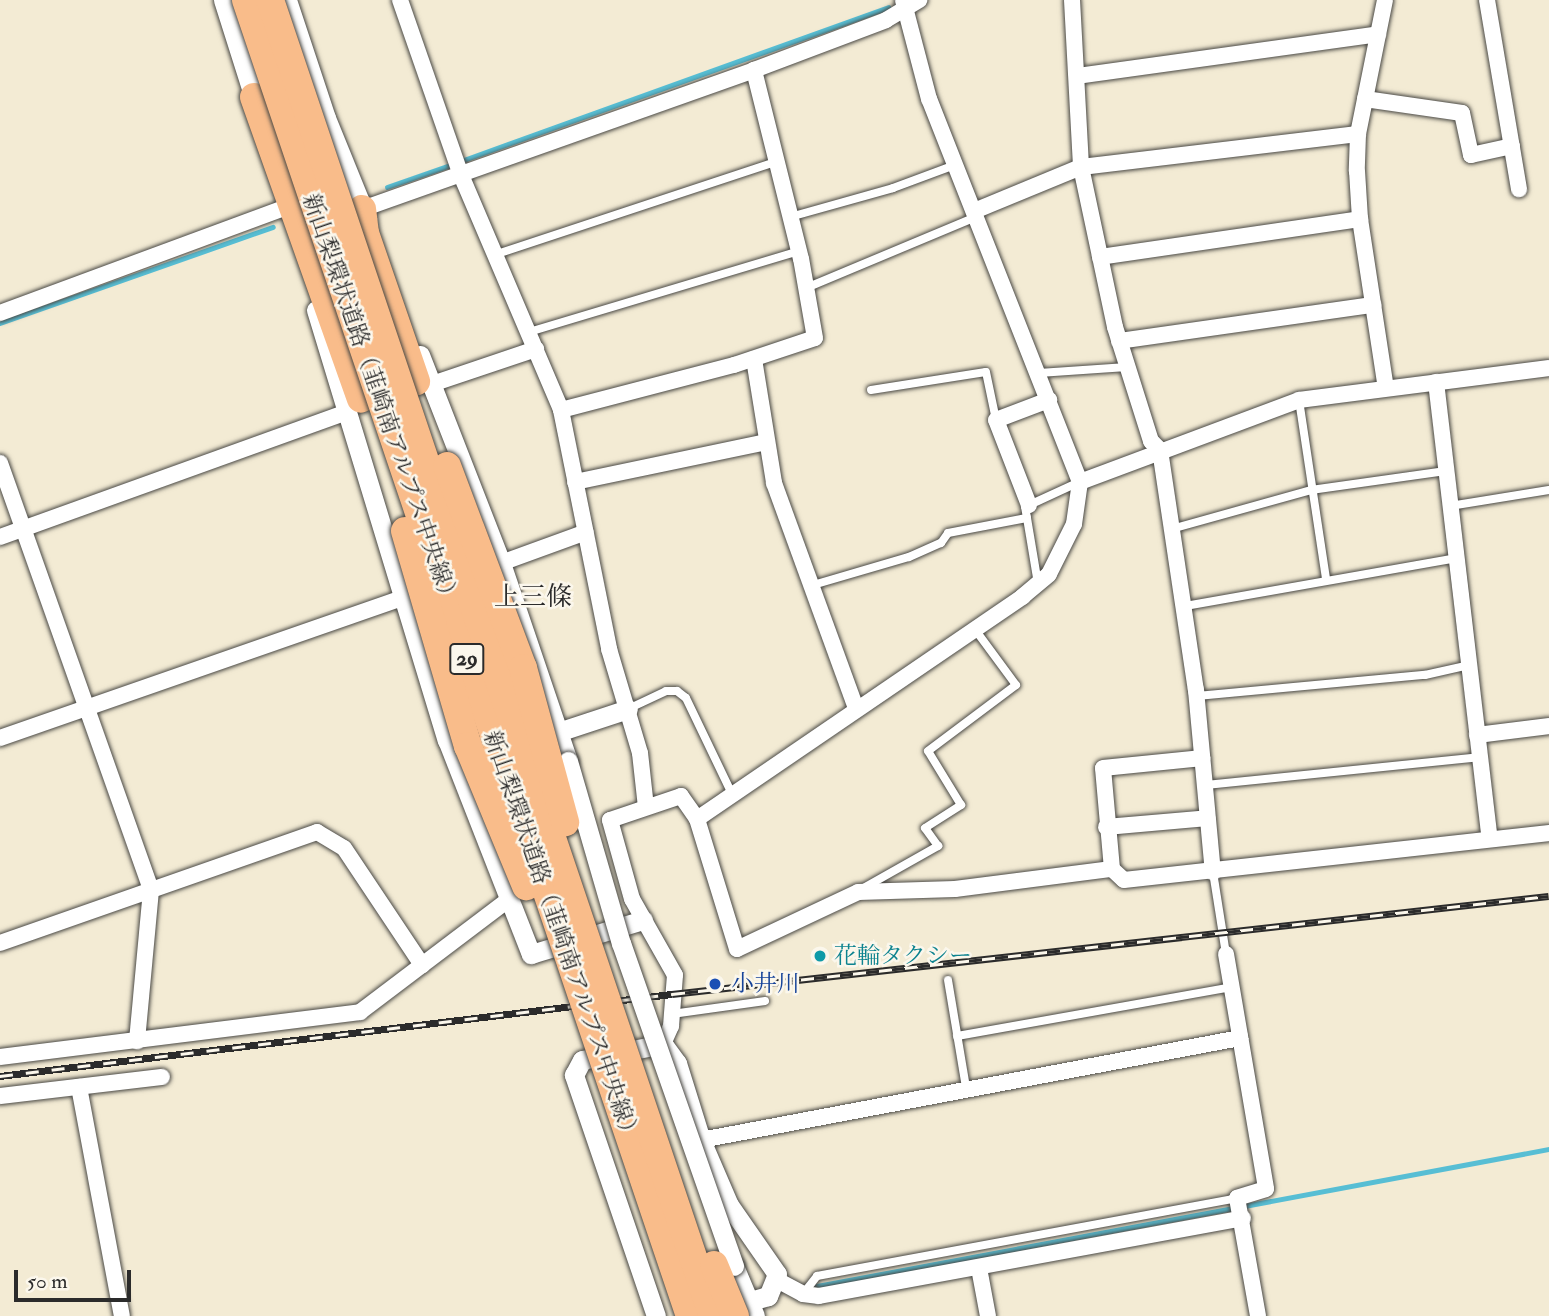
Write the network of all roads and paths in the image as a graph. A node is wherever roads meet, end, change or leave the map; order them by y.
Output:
1 (223, 0) edge
2 (246, 0) edge
3 (270, 0) edge
4 (287, 0) edge
5 (400, 0) edge
6 (1072, 0) edge
7 (1385, 0) edge
8 (1487, 0) edge
9 (909, 2) edge
10 (1378, 34) junction
11 (754, 70) junction
12 (1077, 76) junction
13 (254, 97) joint
14 (1365, 99) junction
15 (1357, 135) junction
16 (1512, 146) junction
17 (776, 162) junction
18 (955, 165) junction
19 (1081, 167) junction
20 (460, 173) junction
21 (1519, 189) dead end
22 (289, 203) junction
23 (362, 209) junction
24 (975, 214) junction
25 (790, 217) junction
26 (1360, 219) junction
27 (799, 251) junction
28 (494, 255) junction
29 (1100, 257) junction
30 (806, 288) junction
31 (1373, 305) junction
32 (0, 313) edge
33 (529, 332) junction
34 (1119, 341) junction
35 (536, 349) junction
36 (754, 359) junction
37 (1127, 367) junction
38 (1549, 368) edge
39 (1038, 373) junction
40 (424, 382) junction
41 (1436, 382) junction
42 (1386, 388) junction
43 (871, 390) dead end
44 (1049, 400) junction
45 (1299, 400) junction
46 (354, 405) junction
47 (561, 410) junction
48 (996, 420) junction
49 (766, 442) junction
50 (1160, 450) junction
51 (0, 463) edge
52 (1446, 471) junction
53 (576, 482) junction
54 (1080, 482) junction
55 (1311, 490) junction
56 (1549, 490) edge
57 (1450, 506) junction
58 (1028, 512) junction
59 (1175, 528) junction
60 (24, 529) junction
61 (586, 532) junction
62 (0, 537) edge
63 (1456, 558) junction
64 (501, 564) junction
65 (1326, 579) junction
66 (1038, 584) junction
67 (813, 585) junction
68 (403, 598) junction
69 (1185, 606) junction
70 (974, 628) junction
71 (1469, 665) junction
72 (1197, 696) junction
73 (89, 706) junction
74 (856, 708) junction
75 (628, 709) junction
76 (1549, 726) edge
77 (561, 731) junction
78 (1477, 735) junction
79 (0, 738) edge
80 (1480, 757) junction
81 (1203, 758) junction
82 (456, 764) junction
83 (1205, 785) junction
84 (732, 794) junction
85 (646, 807) junction
86 (1208, 818) junction
87 (696, 819) junction
88 (1106, 827) junction
89 (1549, 833) edge
90 (1490, 839) junction
91 (1112, 869) junction
92 (1213, 872) junction
93 (151, 890) junction
94 (858, 892) junction
95 (508, 900) junction
96 (643, 920) junction
97 (0, 943) edge
98 (1226, 954) joint
99 (422, 965) junction
100 (947, 980) dead end
101 (1232, 987) junction
102 (765, 1001) dead end
103 (672, 1014) junction
104 (957, 1036) junction
105 (1240, 1038) junction
106 (137, 1041) junction
107 (663, 1044) junction
108 (0, 1056) edge
109 (162, 1077) dead end
110 (79, 1087) junction
111 (966, 1087) junction
112 (0, 1096) edge
113 (629, 1099) junction
114 (701, 1140) junction
115 (667, 1180) junction
116 (1237, 1198) junction
117 (1242, 1218) junction
118 (658, 1220) junction
119 (979, 1268) junction
120 (777, 1280) junction
121 (803, 1294) junction
122 (746, 1311) edge
123 (122, 1316) edge
124 (656, 1316) edge
125 (675, 1316) edge
126 (692, 1316) edge
127 (713, 1316) edge
128 (988, 1316) edge
129 (1258, 1316) edge

1 - 13 street
2 - 113 highway, 新山梨環状道路（韮崎南アルプス中央線） / 29, bridge
3 - 113 highway, 新山梨環状道路（韮崎南アルプス中央線） / 29, bridge
4 - 23 street
5 - 20 street
6 - 12 street
7 - 10 street
8 - 16 street
9 - 11 street
9 - 18 street
10 - 12 street
10 - 14 street
11 - 17 street
11 - 20 street
12 - 19 street
13 - 22 highway
14 - 15 street
14 - 16 street
15 - 19 street
15 - 26 street
16 - 21 street
17 - 25 street
17 - 28 lane
18 - 24 street
18 - 25 lane
19 - 24 street
19 - 29 street
20 - 23 street
20 - 28 street
22 - 32 street
22 - 46 highway
23 - 40 highway
24 - 30 lane
24 - 39 street
25 - 27 street
26 - 29 street
26 - 31 street
27 - 30 street
27 - 33 lane
28 - 33 street
29 - 34 street
30 - 36 street
31 - 34 street
31 - 42 street
33 - 35 street
34 - 37 street
35 - 40 street
35 - 47 street
36 - 47 street
36 - 49 street
37 - 39 lane
37 - 50 street
38 - 41 street
39 - 44 street
40 - 64 street
40 - 113 highway, bridge
41 - 42 street
41 - 52 street
42 - 45 street
43 - 48 lane
44 - 48 street
44 - 54 street
45 - 50 street
45 - 55 lane
46 - 60 street
46 - 68 street
46 - 113 highway, bridge
47 - 53 street
48 - 58 street
49 - 53 street
49 - 67 street
50 - 54 street
50 - 59 street
51 - 60 street
52 - 55 lane
52 - 57 street
53 - 61 street
54 - 58 lane
54 - 66 street
55 - 59 lane
55 - 65 lane
56 - 57 lane
57 - 63 street
58 - 66 lane
58 - 67 lane
59 - 69 street
60 - 62 street
60 - 73 street
61 - 64 street
61 - 75 street
63 - 65 lane
63 - 71 street
64 - 77 street
65 - 69 lane
66 - 70 street
67 - 74 street
68 - 73 street
68 - 82 street
69 - 72 street
70 - 74 street
70 - 94 lane
71 - 72 lane
71 - 78 street
72 - 81 street
73 - 79 street
73 - 93 street
74 - 84 street
75 - 77 street
75 - 84 lane
75 - 85 street
76 - 78 street
77 - 82 street
77 - 122 street, bridge
78 - 80 street
80 - 83 lane
80 - 90 street
81 - 83 street
81 - 88 street
82 - 95 street
83 - 86 street
84 - 87 street
85 - 87 street
85 - 96 street
86 - 88 street
86 - 92 street
87 - 94 street
88 - 91 street
89 - 90 street
90 - 92 street
91 - 92 street
91 - 94 street
92 - 98 lane
93 - 97 street
93 - 99 street
93 - 106 street
95 - 96 street
95 - 99 street
96 - 103 street
98 - 101 street
99 - 106 street
100 - 104 lane
101 - 104 lane
101 - 105 street
102 - 103 lane
103 - 107 street
104 - 111 lane
105 - 111 street
105 - 116 street
106 - 108 street
107 - 114 street
107 - 124 street
109 - 110 street
110 - 112 street
110 - 123 street
111 - 114 street
113 - 115 highway, 新山梨環状道路（韮崎南アルプス中央線） / 29, bridge
113 - 118 highway, 新山梨環状道路（韮崎南アルプス中央線） / 29, bridge
114 - 120 street
115 - 122 highway, bridge
115 - 127 highway, 新山梨環状道路（韮崎南アルプス中央線） / 29, bridge
116 - 117 street
116 - 121 lane
117 - 119 street
117 - 129 street
118 - 125 highway, bridge
118 - 126 highway, 新山梨環状道路（韮崎南アルプス中央線） / 29, bridge
119 - 121 street
119 - 128 street
120 - 121 street
120 - 122 street
122 - 126 street

